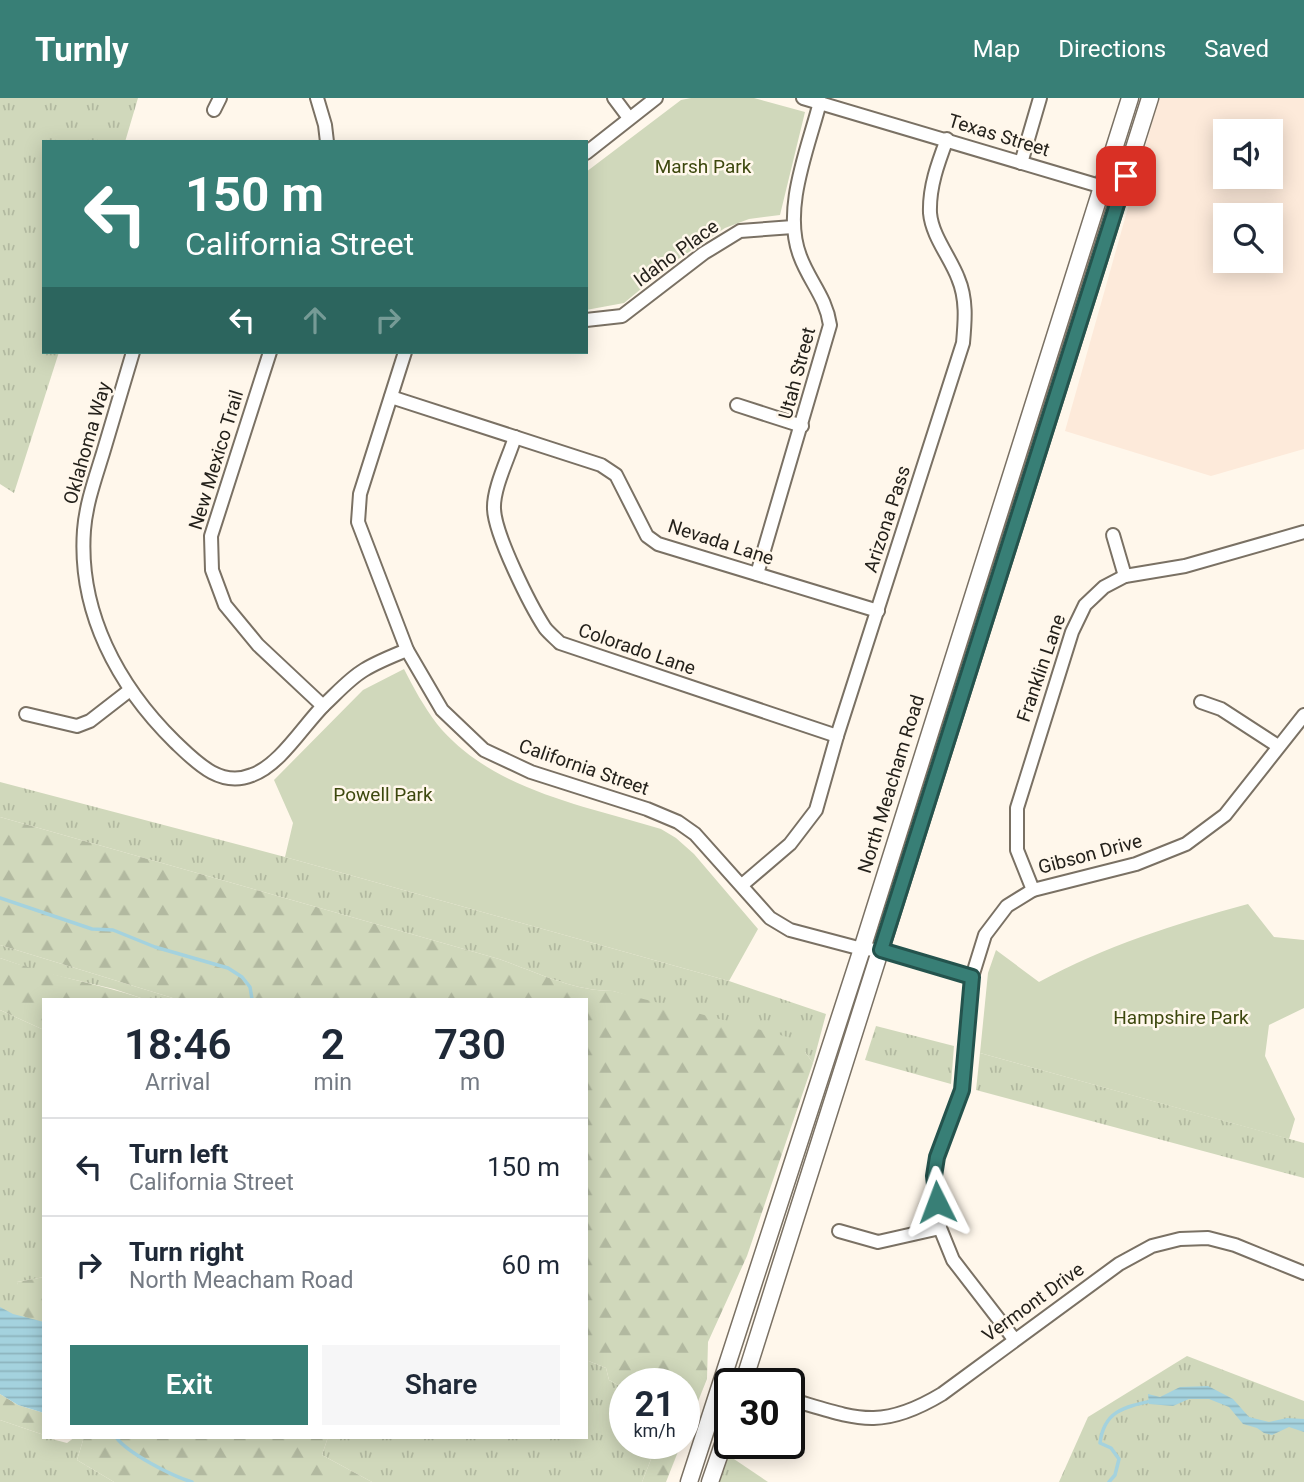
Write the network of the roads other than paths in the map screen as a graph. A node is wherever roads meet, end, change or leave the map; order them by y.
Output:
1 (317, 98) edge
2 (614, 98) edge
3 (656, 98) edge
4 (803, 98) edge
5 (1040, 98) edge
6 (1130, 98) edge
7 (1150, 98) edge
8 (820, 103) junction
9 (629, 118) junction
10 (947, 139) junction
11 (327, 140) edge
12 (588, 151) edge
13 (1021, 163) junction
14 (1103, 187) junction
15 (793, 227) junction
16 (588, 320) edge
17 (132, 354) edge
18 (269, 354) edge
19 (404, 354) edge
20 (391, 397) junction
21 (737, 405) dead end
22 (802, 426) junction
23 (515, 436) junction
24 (1304, 532) edge
25 (1113, 535) dead end
26 (757, 574) junction
27 (1125, 576) junction
28 (878, 611) junction
29 (407, 650) junction
30 (130, 690) junction
31 (1201, 702) dead end
32 (323, 706) junction
33 (26, 714) dead end
34 (1304, 715) edge
35 (837, 736) junction
36 (1278, 746) junction
37 (742, 885) junction
38 (1034, 890) junction
39 (862, 949) junction
40 (881, 950) junction
41 (972, 977) junction
42 (940, 1228) junction
43 (839, 1231) dead end
44 (1304, 1273) edge
45 (1014, 1339) junction
46 (734, 1368) edge
47 (748, 1368) edge
48 (805, 1403) edge
49 (714, 1421) edge
50 (717, 1459) edge
51 (689, 1482) edge
52 (709, 1482) edge

1 - 11 street
2 - 9 street
3 - 9 street
4 - 8 street, Texas Street
5 - 13 street
6 - 14 main road, North Meacham Road
7 - 40 main road, North Meacham Road
8 - 10 street, Texas Street
8 - 15 street, Utah Street
9 - 12 street
10 - 13 street, Texas Street
10 - 28 street, Arizona Pass
13 - 14 street, Texas Street
14 - 39 main road, North Meacham Road
15 - 16 street, Idaho Place
15 - 22 street, Utah Street
17 - 30 street, Oklahoma Way
18 - 32 street, New Mexico Trail
19 - 20 street
20 - 23 street, Nevada Lane
20 - 29 street, California Street
21 - 22 street
22 - 26 street, Utah Street
23 - 26 street, Nevada Lane
23 - 35 street, Colorado Lane
24 - 27 street, Franklin Lane
25 - 27 street
26 - 28 street, Nevada Lane
27 - 38 street, Franklin Lane
28 - 35 street, Arizona Pass
29 - 32 street
29 - 37 street, California Street
30 - 32 street, Oklahoma Way
30 - 33 street
31 - 36 street
34 - 36 street, Gibson Drive
35 - 37 street, Arizona Pass
36 - 38 street, Gibson Drive
37 - 39 street, California Street
38 - 41 street, Gibson Drive
39 - 40 street, California Street
39 - 46 main road, North Meacham Road
40 - 41 street, California Street
40 - 47 main road, North Meacham Road
41 - 42 street, Gibson Drive
42 - 43 street
42 - 45 street, Gibson Drive
44 - 45 street, Vermont Drive
45 - 48 street, Vermont Drive
49 - 51 main road, North Meacham Road
50 - 52 main road

